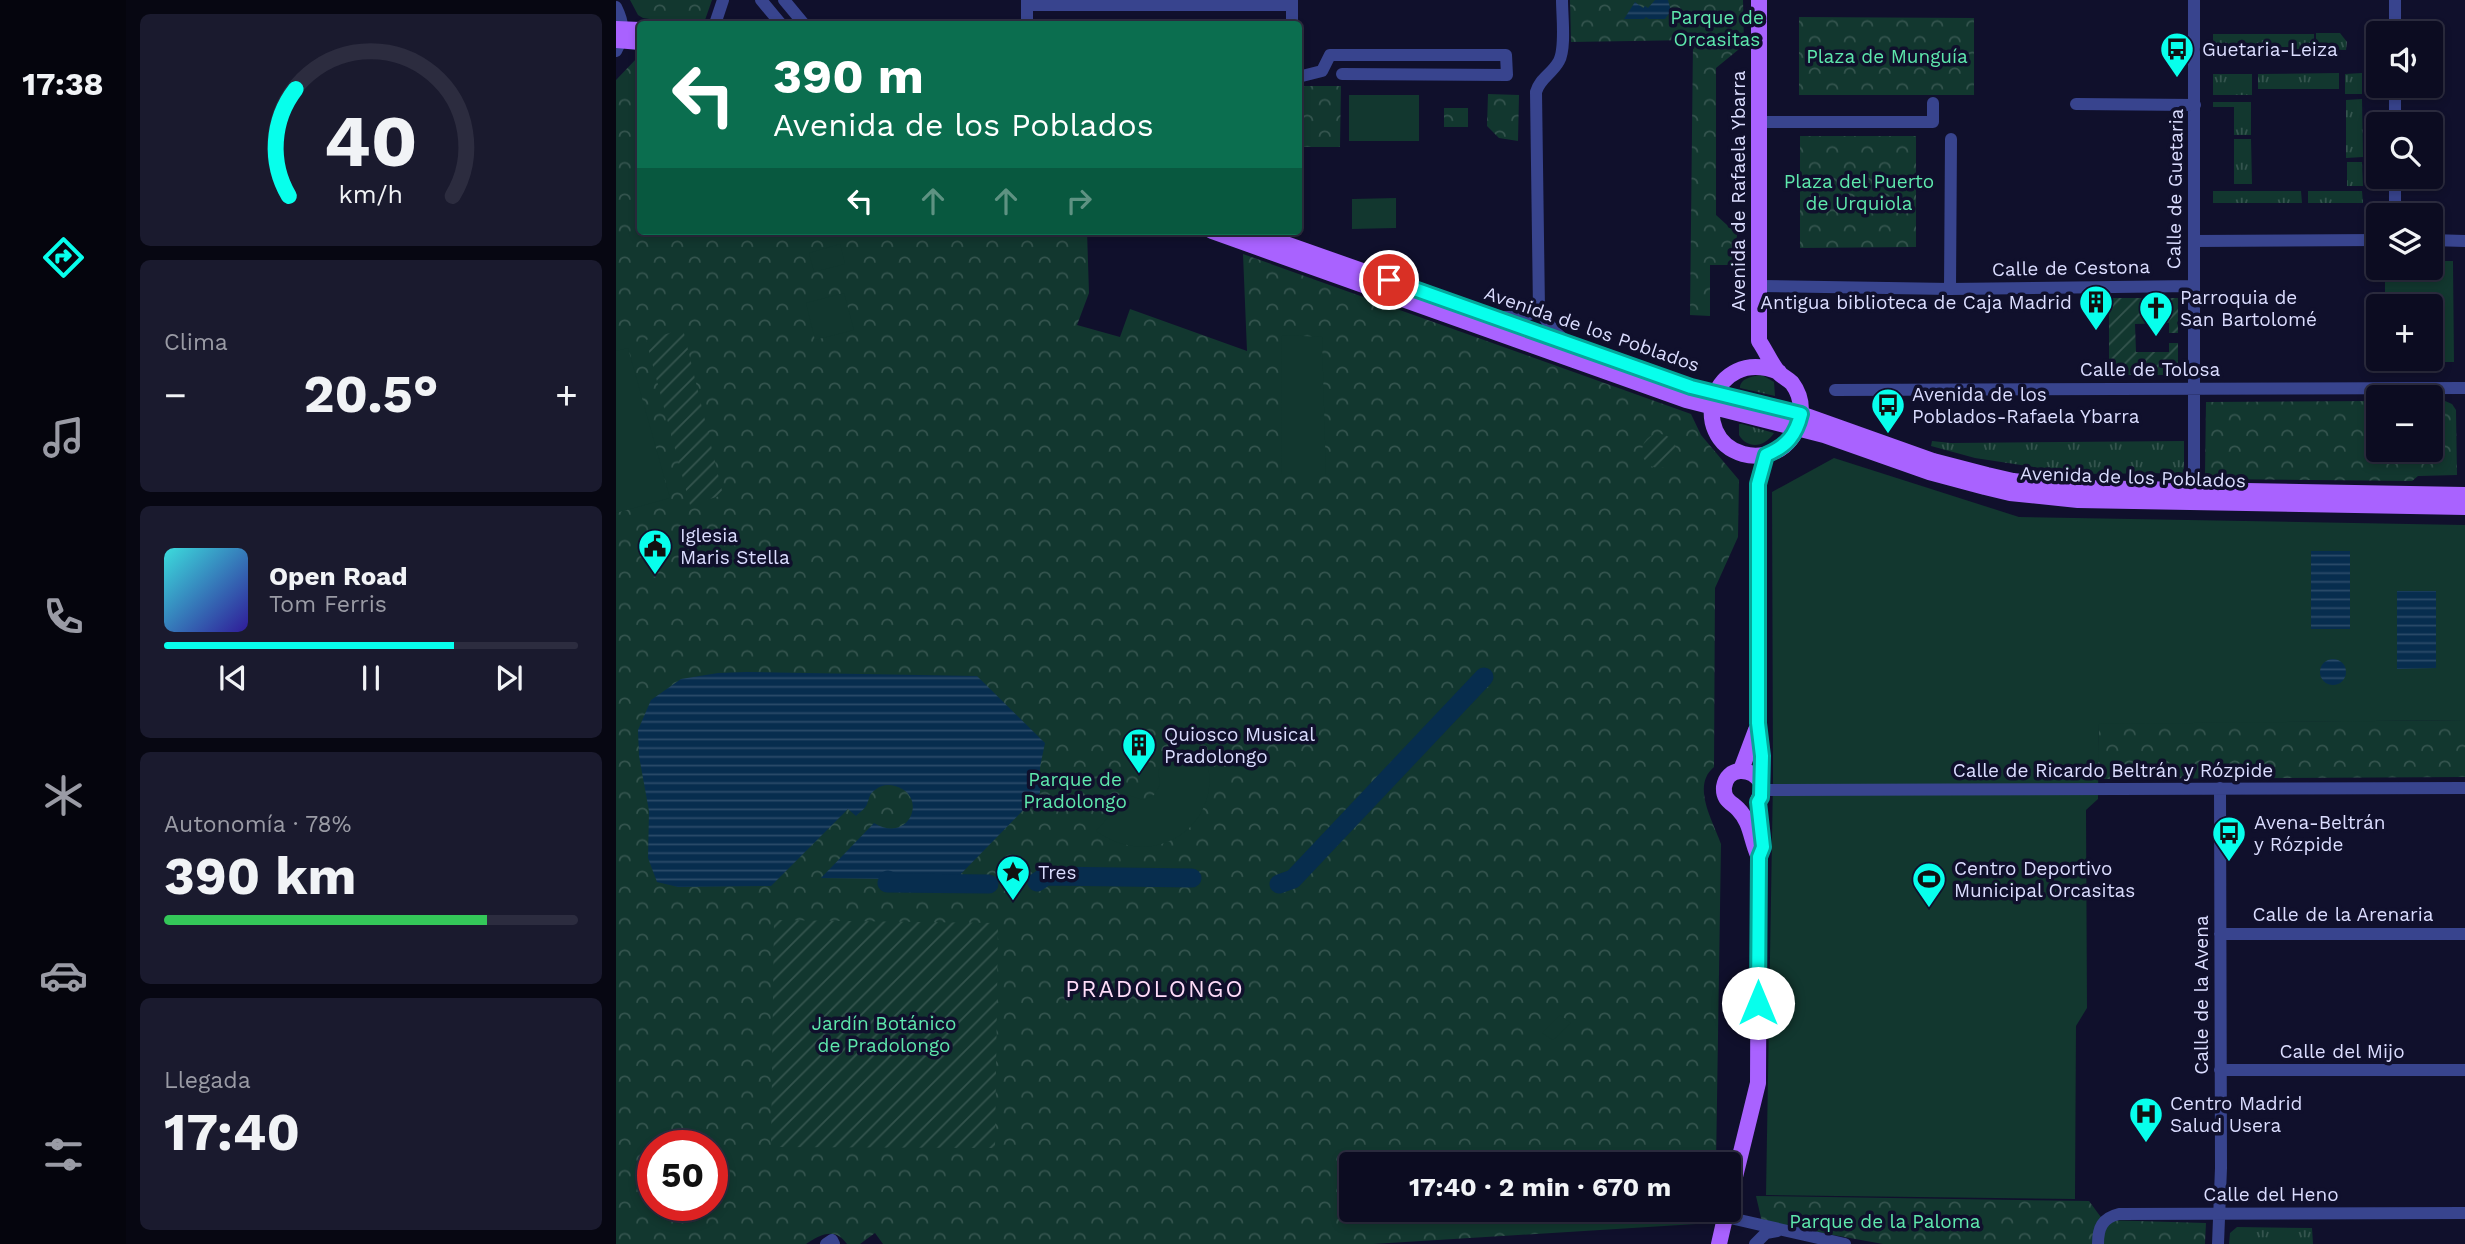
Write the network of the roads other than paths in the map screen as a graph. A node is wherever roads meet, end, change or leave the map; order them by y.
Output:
1 (723, 0) edge
2 (761, 0) edge
3 (782, 0) edge
4 (1562, 0) edge
5 (1759, 0) edge
6 (2194, 0) edge
7 (2395, 0) edge
8 (1027, 2) edge
9 (1292, 3) edge
10 (616, 7) edge
11 (716, 21) edge
12 (780, 21) edge
13 (783, 21) edge
14 (801, 21) edge
15 (1027, 21) edge
16 (1292, 21) edge
17 (2395, 21) edge
18 (637, 31) edge
19 (619, 38) edge
20 (637, 41) edge
21 (1342, 74) dead end
22 (1302, 76) edge
23 (1933, 103) dead end
24 (2076, 104) dead end
25 (2195, 105) junction
26 (1759, 122) junction
27 (1951, 139) dead end
28 (1224, 235) edge
29 (1261, 235) edge
30 (2366, 240) edge
31 (2443, 240) edge
32 (2465, 240) edge
33 (2194, 242) junction
34 (1759, 286) junction
35 (2194, 286) junction
36 (1950, 289) junction
37 (1535, 312) junction
38 (1491, 316) junction
39 (1533, 338) junction
40 (1759, 341) junction
41 (1569, 344) junction
42 (1740, 369) junction
43 (1779, 372) junction
44 (2465, 388) edge
45 (2193, 389) junction
46 (1835, 390) dead end
47 (1713, 400) junction
48 (1799, 421) junction
49 (1740, 453) junction
50 (1766, 455) junction
51 (1758, 484) junction
52 (2465, 495) edge
53 (2198, 496) junction
54 (2465, 508) edge
55 (1758, 723) junction
56 (1741, 770) junction
57 (2465, 788) edge
58 (2220, 789) junction
59 (1760, 791) junction
60 (1738, 808) junction
61 (1759, 857) junction
62 (2220, 934) junction
63 (2465, 934) edge
64 (2220, 1070) junction
65 (2465, 1070) edge
66 (1741, 1152) edge
67 (2465, 1213) edge
68 (2220, 1214) junction
69 (1741, 1216) edge
70 (1724, 1222) edge
71 (1760, 1225) junction
72 (1781, 1230) junction
73 (827, 1244) edge
74 (834, 1244) edge
75 (1718, 1244) edge
76 (1753, 1244) edge
77 (1844, 1244) edge
78 (2098, 1244) edge
79 (2218, 1244) edge

1 - 11 street
2 - 12 street
3 - 13 street
3 - 14 street
4 - 37 street
5 - 26 main road, Avenida de Rafaela Ybarra
6 - 25 street, Calle de Guetaria
7 - 17 street
8 - 9 street
8 - 15 street
9 - 16 street
10 - 19 street
18 - 19 main road
19 - 20 main road
21 - 22 street
23 - 26 street
24 - 25 street
25 - 33 street, Calle de Guetaria
26 - 34 main road, Avenida de Rafaela Ybarra
27 - 36 street
28 - 39 main road, Avenida de los Poblados
29 - 38 main road, Avenida de los Poblados
30 - 33 street
31 - 32 street
33 - 35 street, Calle de Guetaria
34 - 36 street, Calle de Cestona
34 - 40 main road, Avenida de Rafaela Ybarra
35 - 36 street, Calle de Cestona
35 - 45 street, Calle de Guetaria
37 - 38 street
37 - 39 street
37 - 41 street
38 - 39 main road, Avenida de los Poblados
39 - 41 main road, Avenida de los Poblados
39 - 47 main road, Avenida de los Poblados
40 - 42 main road
40 - 43 main road
41 - 47 main road, Avenida de los Poblados
42 - 43 main road
42 - 47 main road
43 - 48 main road
44 - 45 street, Calle de Tolosa
45 - 46 street, Calle de Tolosa
45 - 53 street, Calle de Guetaria
47 - 48 main road, Avenida de los Poblados
47 - 49 main road
48 - 50 main road
48 - 53 main road, Avenida de los Poblados
49 - 50 main road
49 - 51 main road
50 - 51 main road
51 - 55 main road
52 - 53 main road, Avenida de los Poblados
53 - 54 main road, Avenida de los Poblados
55 - 56 main road
55 - 59 main road
56 - 59 main road
56 - 60 main road
57 - 58 street, Calle de Ricardo Beltrán y Rózpide
58 - 59 street, Calle de Ricardo Beltrán y Rózpide
58 - 62 street, Calle de la Avena
59 - 60 main road
59 - 61 main road
60 - 61 main road
61 - 66 main road
62 - 63 street, Calle de la Arenaria
62 - 64 street, Calle de la Avena
64 - 65 street, Calle del Mijo
64 - 68 street, Calle de la Avena
67 - 68 street, Calle del Heno
68 - 78 street, Calle del Heno
68 - 79 street, Calle de la Avena
69 - 71 street
70 - 75 main road
71 - 72 street
71 - 76 street
72 - 76 street
72 - 77 street
73 - 74 street

